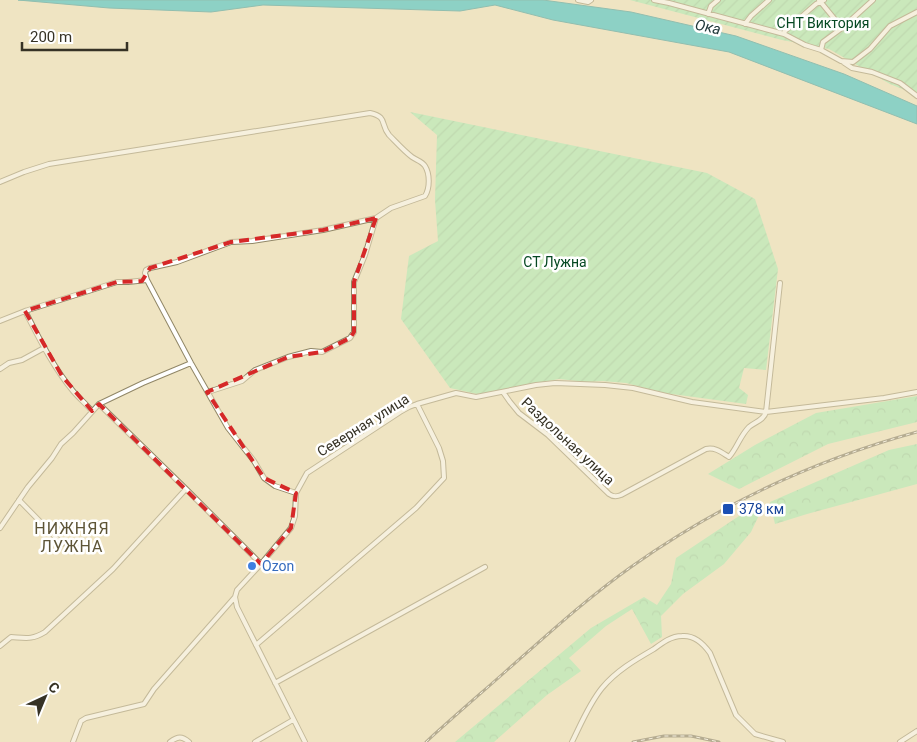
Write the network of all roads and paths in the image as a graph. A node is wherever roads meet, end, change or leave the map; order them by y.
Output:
1 (578, 0) edge
2 (591, 0) edge
3 (654, 0) edge
4 (718, 0) edge
5 (769, 0) edge
6 (873, 0) edge
7 (821, 1) edge
8 (671, 2) edge
9 (917, 12) edge
10 (708, 14) junction
11 (745, 24) junction
12 (842, 28) junction
13 (784, 34) junction
14 (821, 50) junction
15 (841, 61) junction
16 (917, 96) edge
17 (0, 182) edge
18 (376, 218) junction
19 (147, 280) junction
20 (780, 283) dead end
21 (25, 311) junction
22 (0, 321) edge
23 (44, 348) junction
24 (191, 363) junction
25 (0, 369) edge
26 (208, 392) junction
27 (503, 392) junction
28 (917, 392) edge
29 (99, 404) junction
30 (417, 404) junction
31 (92, 411) junction
32 (766, 412) junction
33 (186, 489) junction
34 (296, 493) junction
35 (20, 500) junction
36 (0, 528) edge
37 (62, 544) dead end
38 (261, 564) junction
39 (485, 567) dead end
40 (235, 597) junction
41 (256, 644) junction
42 (0, 646) edge
43 (275, 684) junction
44 (293, 720) junction
45 (917, 731) edge
46 (73, 742) edge
47 (170, 742) edge
48 (189, 742) edge
49 (255, 742) edge
50 (305, 742) edge
51 (572, 742) edge
52 (783, 742) edge
53 (900, 742) edge

1 - 2 street
3 - 8 street
4 - 10 street
5 - 11 street
6 - 12 street
7 - 12 street
7 - 13 street
8 - 10 street
9 - 15 street
10 - 11 street
11 - 13 street
12 - 14 street
13 - 14 street
14 - 15 street
15 - 16 street
17 - 18 street
18 - 19 street
18 - 26 street
19 - 21 street
19 - 24 street
20 - 32 street
21 - 22 street
21 - 23 street
23 - 25 street
23 - 31 street
24 - 26 street
24 - 29 street
26 - 34 street
27 - 30 street, Северная улица
27 - 32 street, Северная улица
27 - 32 street, Раздольная улица
28 - 32 street, Северная улица
29 - 31 street
29 - 33 street
30 - 34 street, Северная улица
30 - 41 street
31 - 35 street
33 - 38 street
33 - 42 street
34 - 38 street, Северная улица
35 - 36 street
35 - 37 street
38 - 40 street, Северная улица
39 - 43 street
40 - 41 street
40 - 46 street, Северная улица
41 - 43 street
43 - 44 street
44 - 49 street
44 - 50 street
45 - 53 street
47 - 48 street
51 - 52 street

